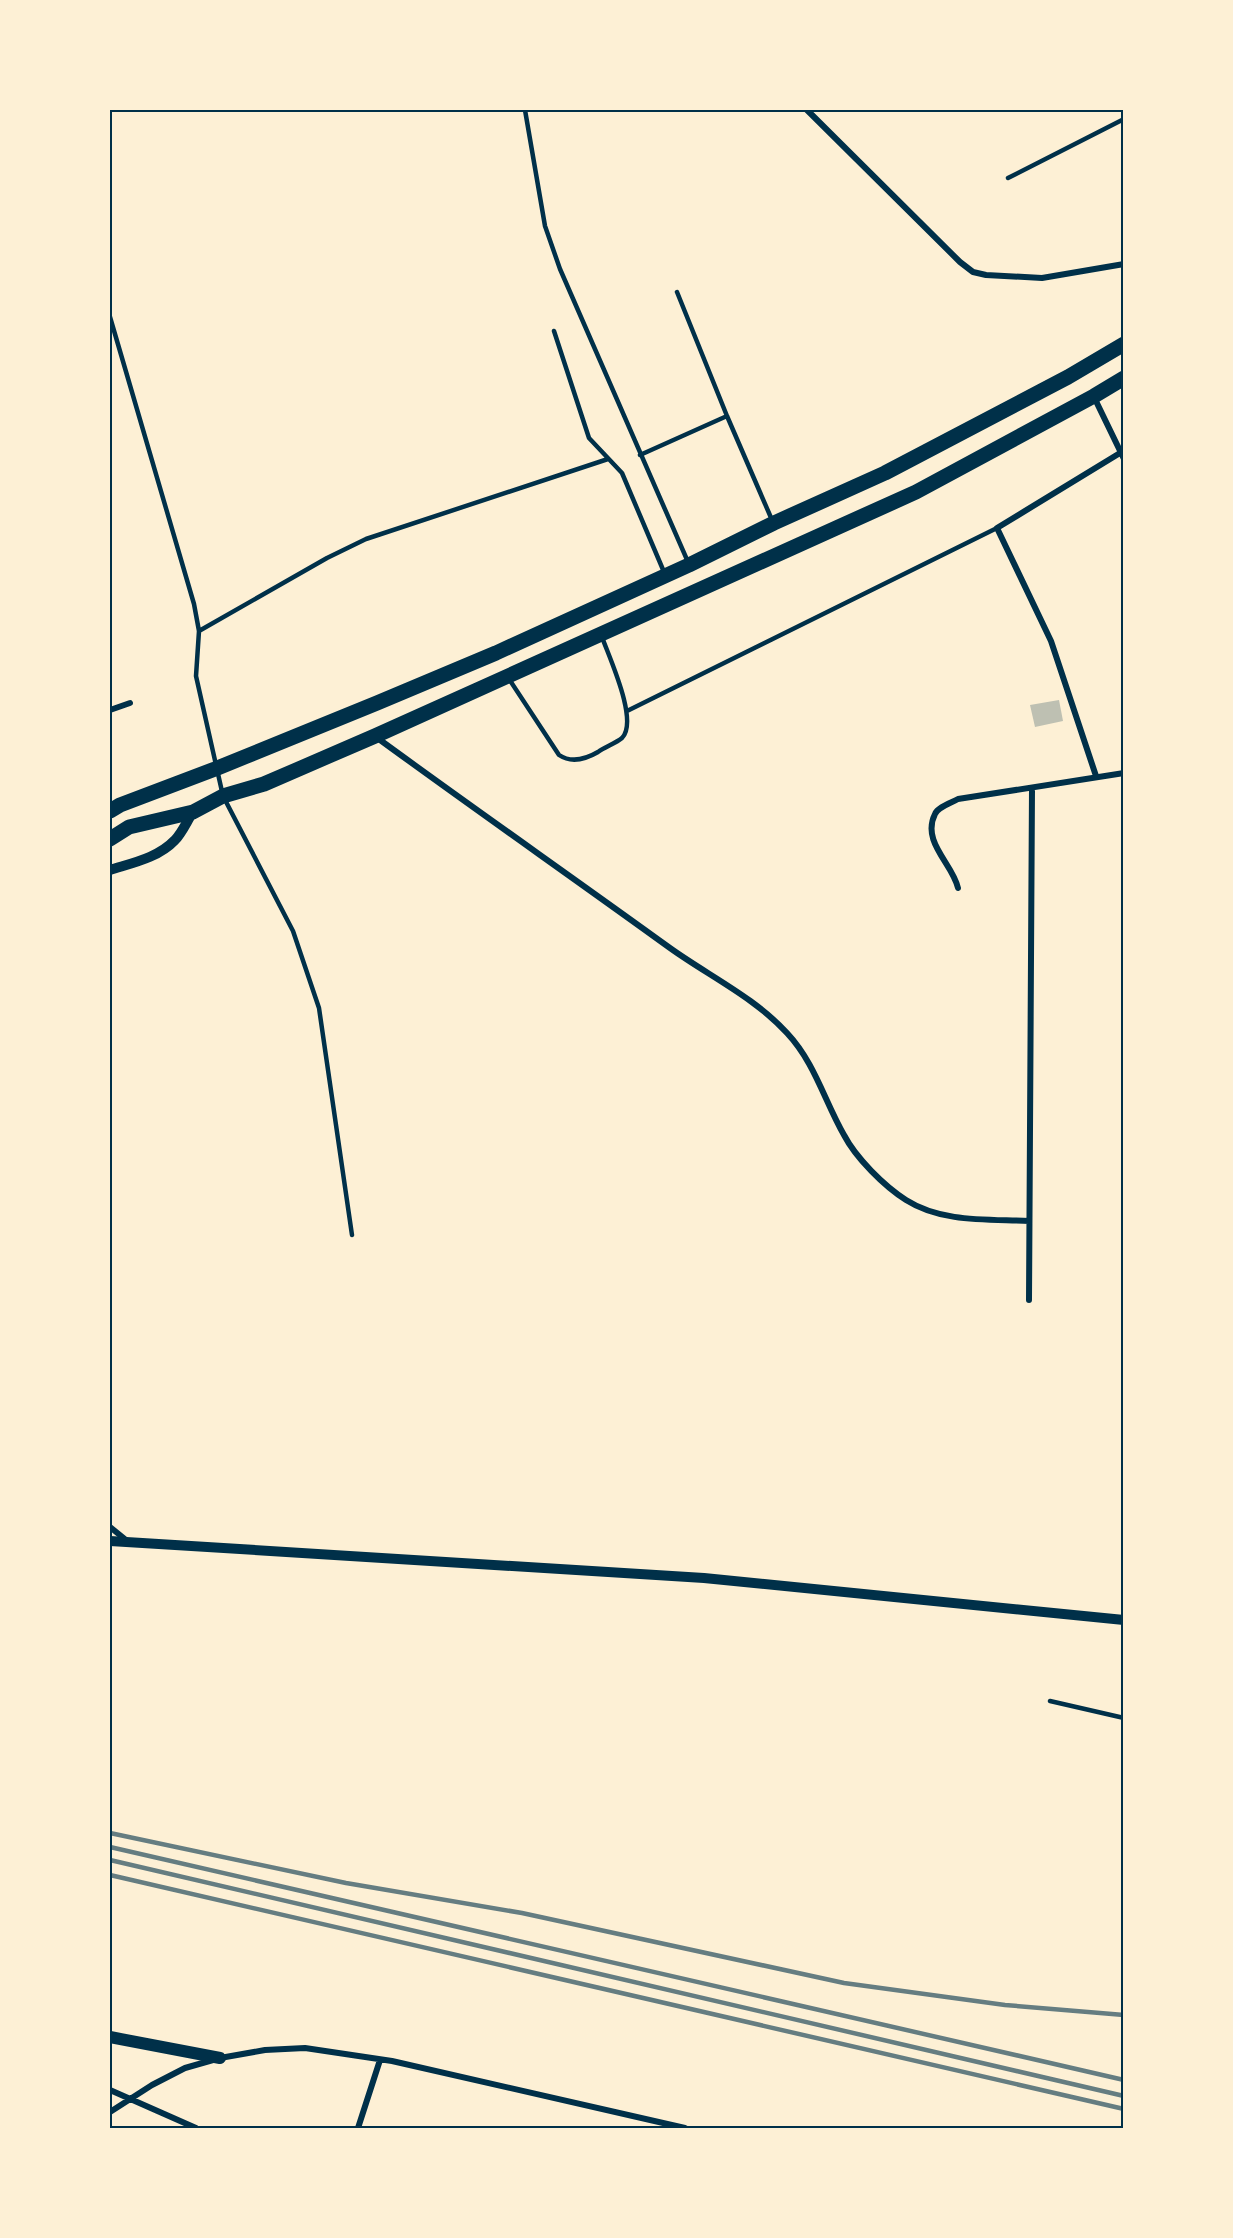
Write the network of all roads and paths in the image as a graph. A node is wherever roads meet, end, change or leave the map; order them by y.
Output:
1 (525, 110) edge
2 (807, 110) edge
3 (1124, 119) edge
4 (1008, 178) dead end
5 (1124, 264) edge
6 (677, 292) dead end
7 (110, 317) edge
8 (554, 331) dead end
9 (1124, 344) edge
10 (1124, 378) edge
11 (1094, 396) junction
12 (727, 416) junction
13 (640, 455) junction
14 (1122, 456) edge
15 (608, 459) junction
16 (774, 523) junction
17 (997, 528) junction
18 (690, 565) junction
19 (666, 574) junction
20 (199, 631) junction
21 (601, 634) junction
22 (507, 676) junction
23 (130, 703) dead end
24 (110, 710) edge
25 (627, 711) junction
26 (375, 736) junction
27 (215, 769) junction
28 (1124, 773) edge
29 (1096, 776) junction
30 (1032, 788) junction
31 (223, 796) junction
32 (113, 807) edge
33 (193, 812) junction
34 (110, 838) edge
35 (110, 870) edge
36 (958, 888) dead end
37 (1029, 1221) junction
38 (352, 1235) dead end
39 (1029, 1300) dead end
40 (110, 1527) edge
41 (110, 1540) edge
42 (126, 1540) junction
43 (1124, 1620) edge
44 (1050, 1701) dead end
45 (1124, 1718) edge
46 (110, 2037) edge
47 (220, 2058) junction
48 (380, 2060) junction
49 (110, 2090) edge
50 (131, 2100) junction
51 (110, 2112) edge
52 (648, 2120) junction
53 (196, 2128) edge
54 (358, 2128) edge
55 (648, 2128) edge
56 (685, 2128) edge

1 - 13 lane
2 - 5 street
3 - 4 lane
6 - 12 lane
7 - 20 lane
8 - 15 lane
9 - 16 main road
10 - 11 main road
11 - 14 street
11 - 21 main road
12 - 13 lane
12 - 16 lane
13 - 18 lane
14 - 17 street
15 - 19 lane
15 - 20 lane
16 - 18 main road
17 - 25 lane
17 - 29 street
18 - 19 main road
19 - 27 main road
20 - 27 lane
21 - 22 main road
21 - 25 lane
22 - 25 lane
22 - 26 main road
23 - 24 street
26 - 31 main road
26 - 37 street
27 - 31 lane
27 - 32 main road
28 - 29 street
29 - 30 street
30 - 36 street
30 - 37 street
31 - 33 main road
31 - 38 lane
33 - 34 main road
33 - 35 street
37 - 39 street
40 - 42 street
41 - 42 street
42 - 43 street
44 - 45 lane
46 - 47 main road
47 - 48 street
47 - 50 street
48 - 52 street
48 - 54 street
49 - 50 street
50 - 51 street
50 - 53 street
52 - 55 street
52 - 56 street

